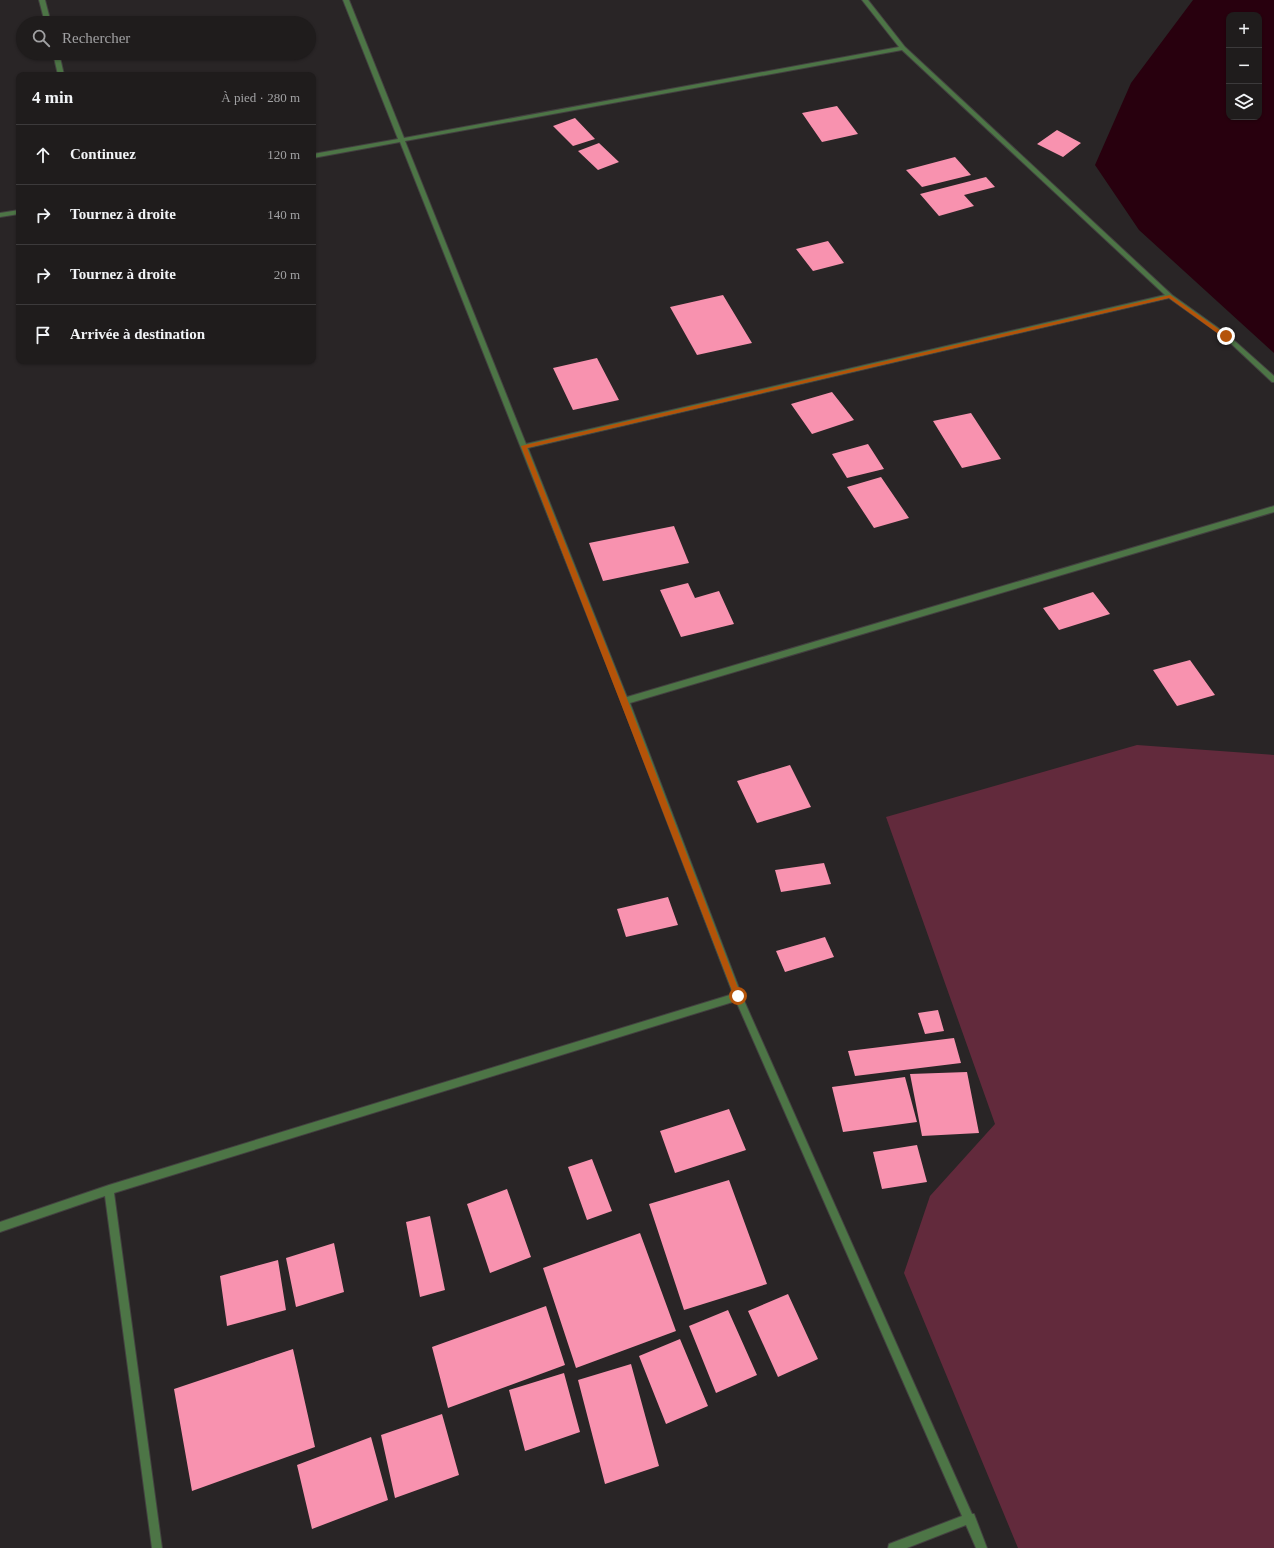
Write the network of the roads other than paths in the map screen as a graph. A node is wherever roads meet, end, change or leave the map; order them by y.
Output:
1 (42, 0) edge
2 (346, 0) edge
3 (865, 0) edge
4 (46, 16) edge
5 (903, 48) junction
6 (58, 60) edge
7 (60, 72) edge
8 (401, 139) junction
9 (316, 155) edge
10 (16, 212) edge
11 (0, 215) edge
12 (1170, 296) junction
13 (1274, 380) edge
14 (523, 447) junction
15 (1274, 509) edge
16 (624, 701) junction
17 (738, 996) junction
18 (109, 1190) junction
19 (0, 1227) edge
20 (970, 1518) junction
21 (158, 1548) edge
22 (893, 1548) edge
23 (982, 1548) edge

1 - 4 street
2 - 8 street
3 - 5 street
5 - 8 street
5 - 12 street
6 - 7 street
8 - 9 street
8 - 14 street
10 - 11 street
12 - 13 street
12 - 14 street
14 - 16 street
15 - 16 street
16 - 17 street
17 - 18 street
17 - 20 street
18 - 19 street
18 - 21 street
20 - 22 street
20 - 23 street

